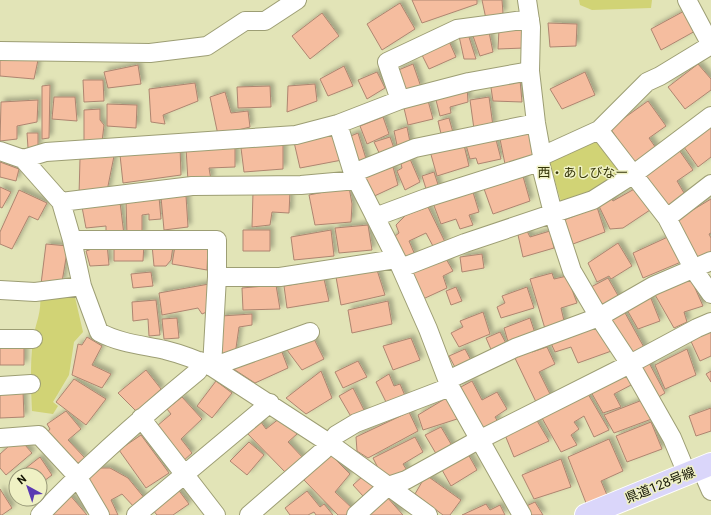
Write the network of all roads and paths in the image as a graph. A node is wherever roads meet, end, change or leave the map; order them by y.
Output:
1 (297, 0) edge
2 (528, 0) edge
3 (687, 0) edge
4 (530, 19) junction
5 (710, 50) edge
6 (0, 51) edge
7 (530, 70) junction
8 (400, 100) junction
9 (711, 116) edge
10 (536, 123) junction
11 (338, 124) junction
12 (600, 130) junction
13 (0, 151) edge
14 (541, 159) junction
15 (23, 160) junction
16 (634, 174) junction
17 (355, 177) junction
18 (711, 184) edge
19 (61, 202) junction
20 (553, 213) junction
21 (375, 217) junction
22 (667, 218) junction
23 (72, 240) junction
24 (711, 261) edge
25 (399, 264) junction
26 (694, 270) junction
27 (217, 278) junction
28 (82, 286) junction
29 (0, 290) edge
30 (711, 294) edge
31 (599, 318) junction
32 (711, 322) edge
33 (310, 332) dead end
34 (0, 339) edge
35 (33, 339) dead end
36 (206, 364) junction
37 (630, 364) junction
38 (449, 383) junction
39 (30, 384) dead end
40 (0, 386) edge
41 (270, 403) junction
42 (141, 418) junction
43 (0, 438) edge
44 (480, 439) junction
45 (329, 443) junction
46 (700, 469) edge
47 (185, 474) junction
48 (77, 476) junction
49 (388, 486) junction
50 (711, 491) edge
51 (40, 515) edge
52 (100, 515) edge
53 (136, 515) edge
54 (216, 515) edge
55 (249, 515) edge
56 (356, 515) edge
57 (428, 515) edge
58 (522, 515) edge
59 (586, 515) edge

1 - 6 street
2 - 4 street
3 - 5 street
4 - 7 street
4 - 8 street
5 - 12 street
7 - 8 street
7 - 10 street
8 - 11 street
9 - 16 street
10 - 14 street
10 - 17 street
11 - 15 street
11 - 17 street
12 - 14 street
12 - 16 street
13 - 15 street
14 - 20 street
14 - 21 street
15 - 19 street
16 - 20 street
16 - 22 street
17 - 19 street
17 - 21 street
18 - 22 street
19 - 23 street
20 - 25 street
20 - 31 street
21 - 25 street
22 - 26 street
23 - 27 street
23 - 28 street
24 - 26 street
25 - 27 street
25 - 38 street
26 - 30 street
26 - 31 street
27 - 36 street
28 - 29 street
28 - 36 street
31 - 37 street
31 - 38 street
32 - 37 street
33 - 36 street
34 - 35 street
36 - 41 street
36 - 42 street
37 - 44 street
37 - 46 street
38 - 44 street
38 - 45 street
39 - 40 street
41 - 45 street
41 - 47 street
42 - 47 street
42 - 48 street
43 - 48 street
44 - 49 street
44 - 58 street
45 - 49 street
45 - 55 street
46 - 50 street
46 - 59 main road, 県道128号線
47 - 53 street
47 - 54 street
48 - 51 street
48 - 52 street
49 - 56 street
49 - 57 street

